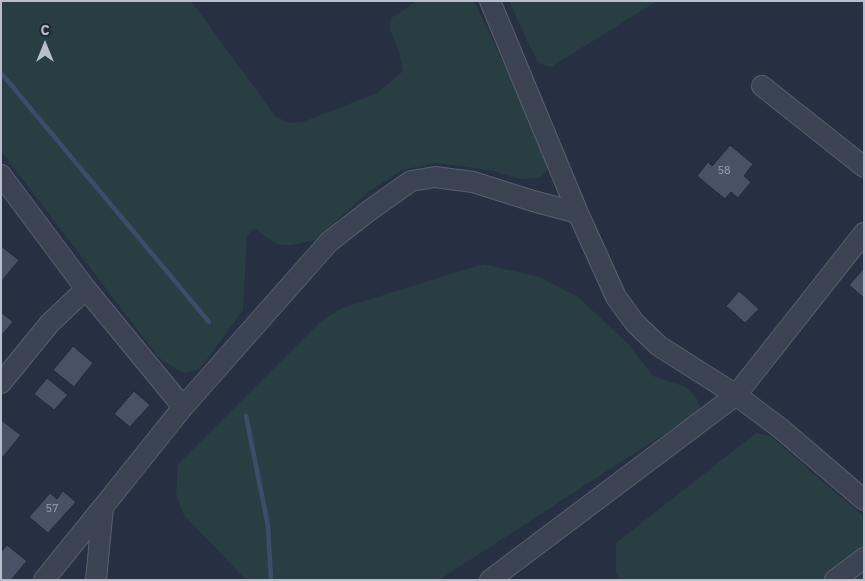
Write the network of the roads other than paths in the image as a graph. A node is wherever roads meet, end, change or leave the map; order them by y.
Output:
1 (490, 1) edge
2 (762, 86) dead end
3 (864, 167) edge
4 (1, 175) edge
5 (578, 213) junction
6 (864, 234) edge
7 (86, 289) junction
8 (1, 383) edge
9 (736, 394) junction
10 (183, 407) junction
11 (864, 500) edge
12 (103, 507) junction
13 (864, 558) edge
14 (44, 580) edge
15 (96, 580) edge
16 (490, 580) edge
17 (835, 580) edge

1 - 5 street
2 - 3 street
4 - 7 street
5 - 9 street
5 - 10 street
6 - 9 street
7 - 8 street
7 - 10 street
9 - 11 street
9 - 16 street
10 - 12 street
12 - 14 street
12 - 15 street
13 - 17 street

